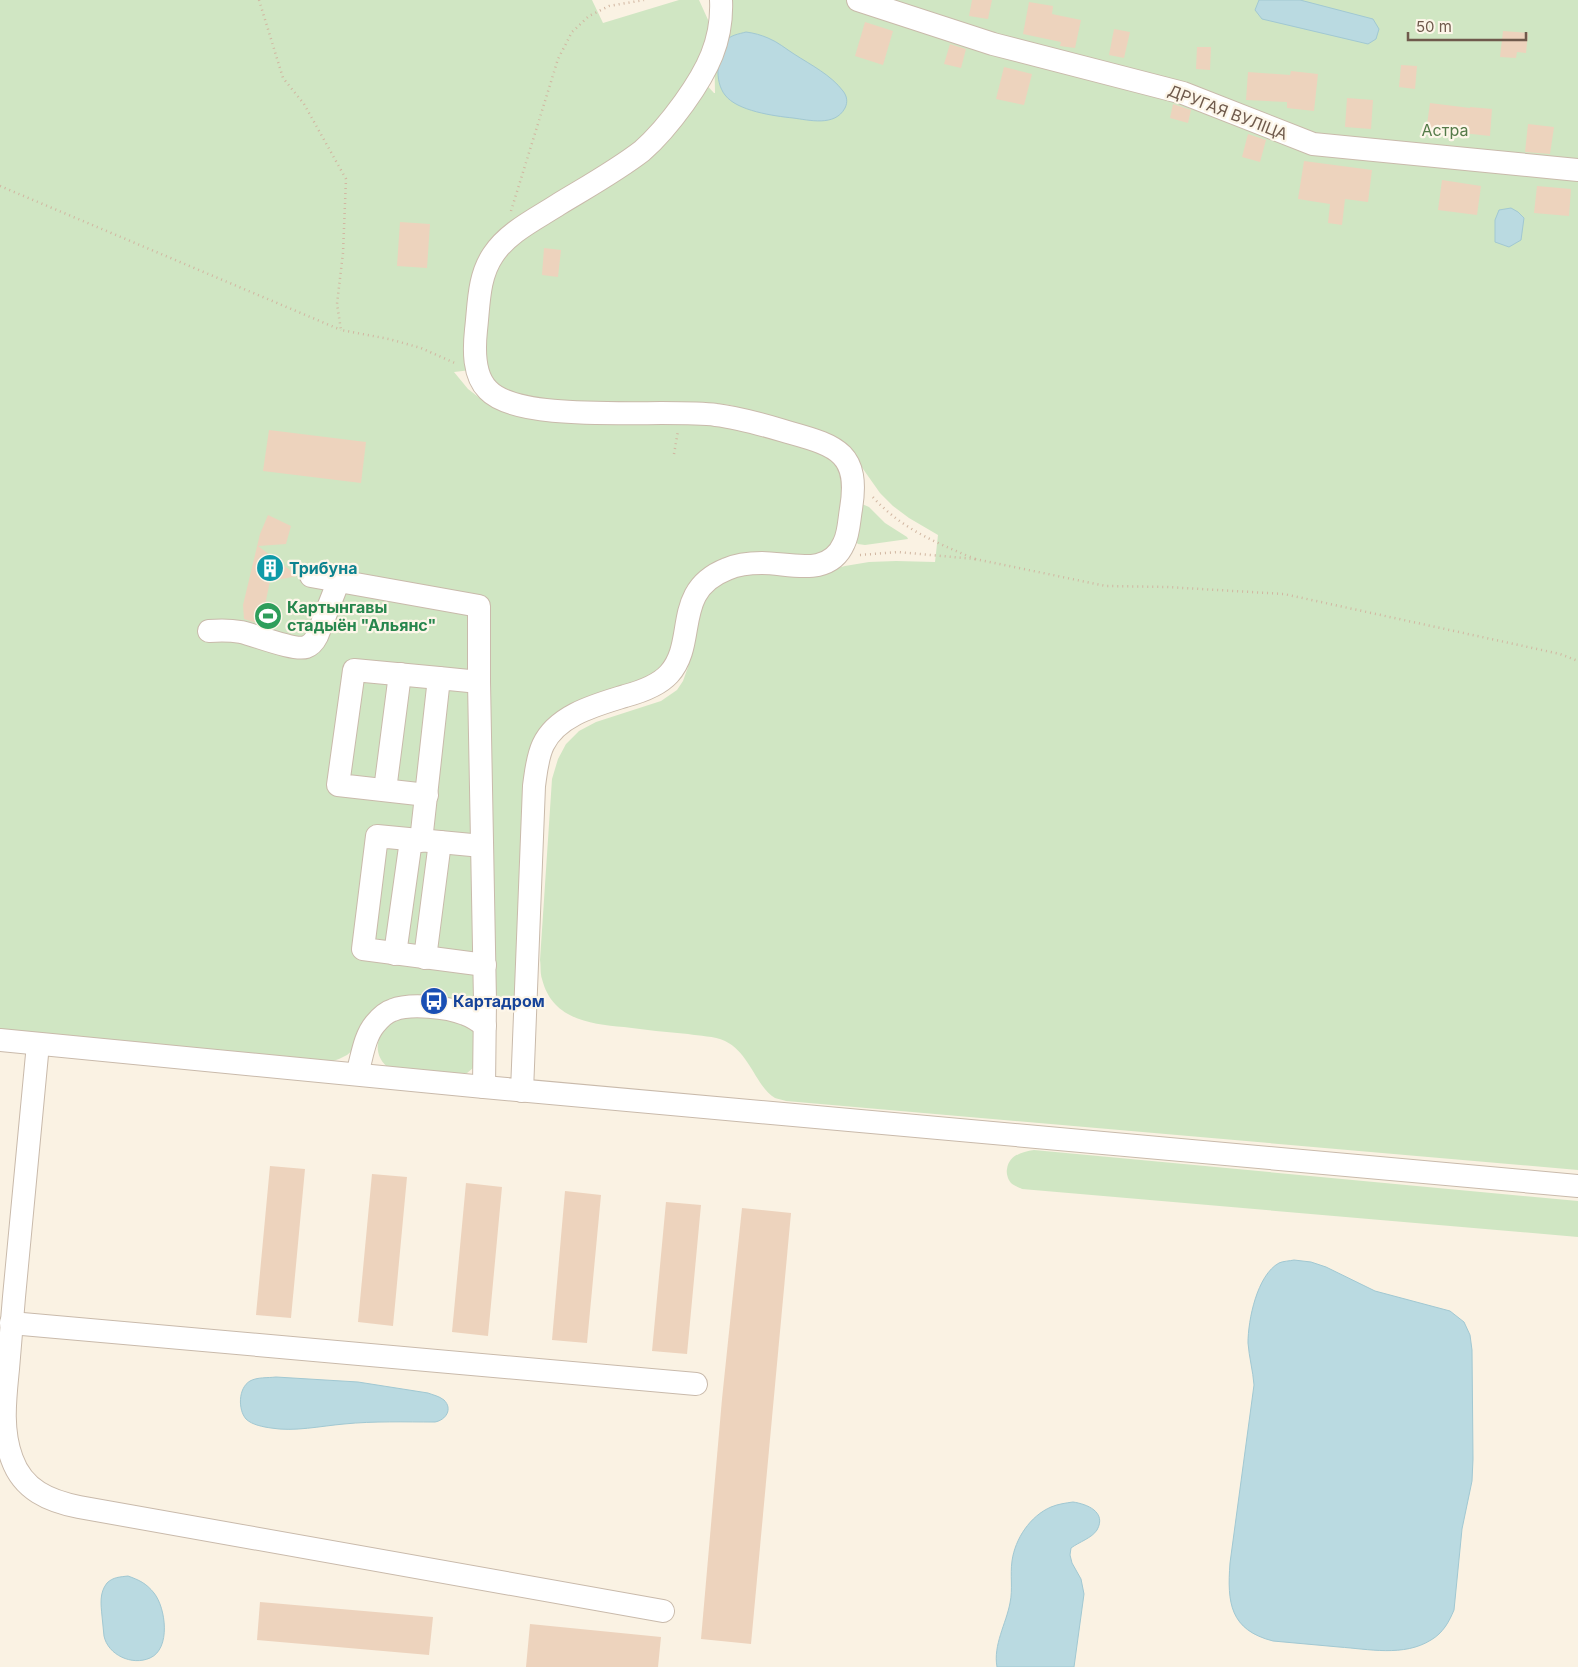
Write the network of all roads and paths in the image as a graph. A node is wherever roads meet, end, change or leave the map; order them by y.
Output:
1 (259, 0) edge
2 (644, 0) edge
3 (721, 0) edge
4 (858, 0) edge
5 (1578, 170) edge
6 (0, 186) edge
7 (510, 214) dead end
8 (341, 330) junction
9 (461, 366) dead end
10 (678, 439) dead end
11 (674, 454) dead end
12 (868, 492) dead end
13 (856, 556) dead end
14 (976, 558) junction
15 (311, 576) dead end
16 (339, 580) junction
17 (209, 631) dead end
18 (1578, 661) edge
19 (400, 674) junction
20 (439, 678) junction
21 (479, 682) junction
22 (385, 790) junction
23 (428, 795) junction
24 (424, 841) junction
25 (482, 846) junction
26 (395, 954) junction
27 (425, 958) junction
28 (485, 965) junction
29 (485, 1026) junction
30 (0, 1040) edge
31 (38, 1044) junction
32 (357, 1074) junction
33 (484, 1087) junction
34 (522, 1090) junction
35 (1578, 1186) edge
36 (11, 1323) junction
37 (696, 1384) dead end
38 (664, 1611) dead end

1 - 8 path
2 - 7 path
3 - 34 street
4 - 5 street, ДРУГАЯ ВУЛІЦА
6 - 8 path
8 - 9 path
10 - 11 path
12 - 14 path
13 - 14 path
14 - 18 path
15 - 16 street
16 - 17 street
16 - 21 street
19 - 20 street
19 - 22 street
19 - 22 street
20 - 21 street
20 - 23 street
21 - 25 street
22 - 23 street
23 - 24 street
24 - 25 street
24 - 26 street
24 - 26 street
24 - 27 street
25 - 28 street
26 - 27 street
27 - 28 street
28 - 29 street
29 - 32 street
29 - 33 street
30 - 31 street
31 - 32 street
31 - 36 street
32 - 33 street
33 - 34 street
34 - 35 street
36 - 37 street
36 - 38 street

